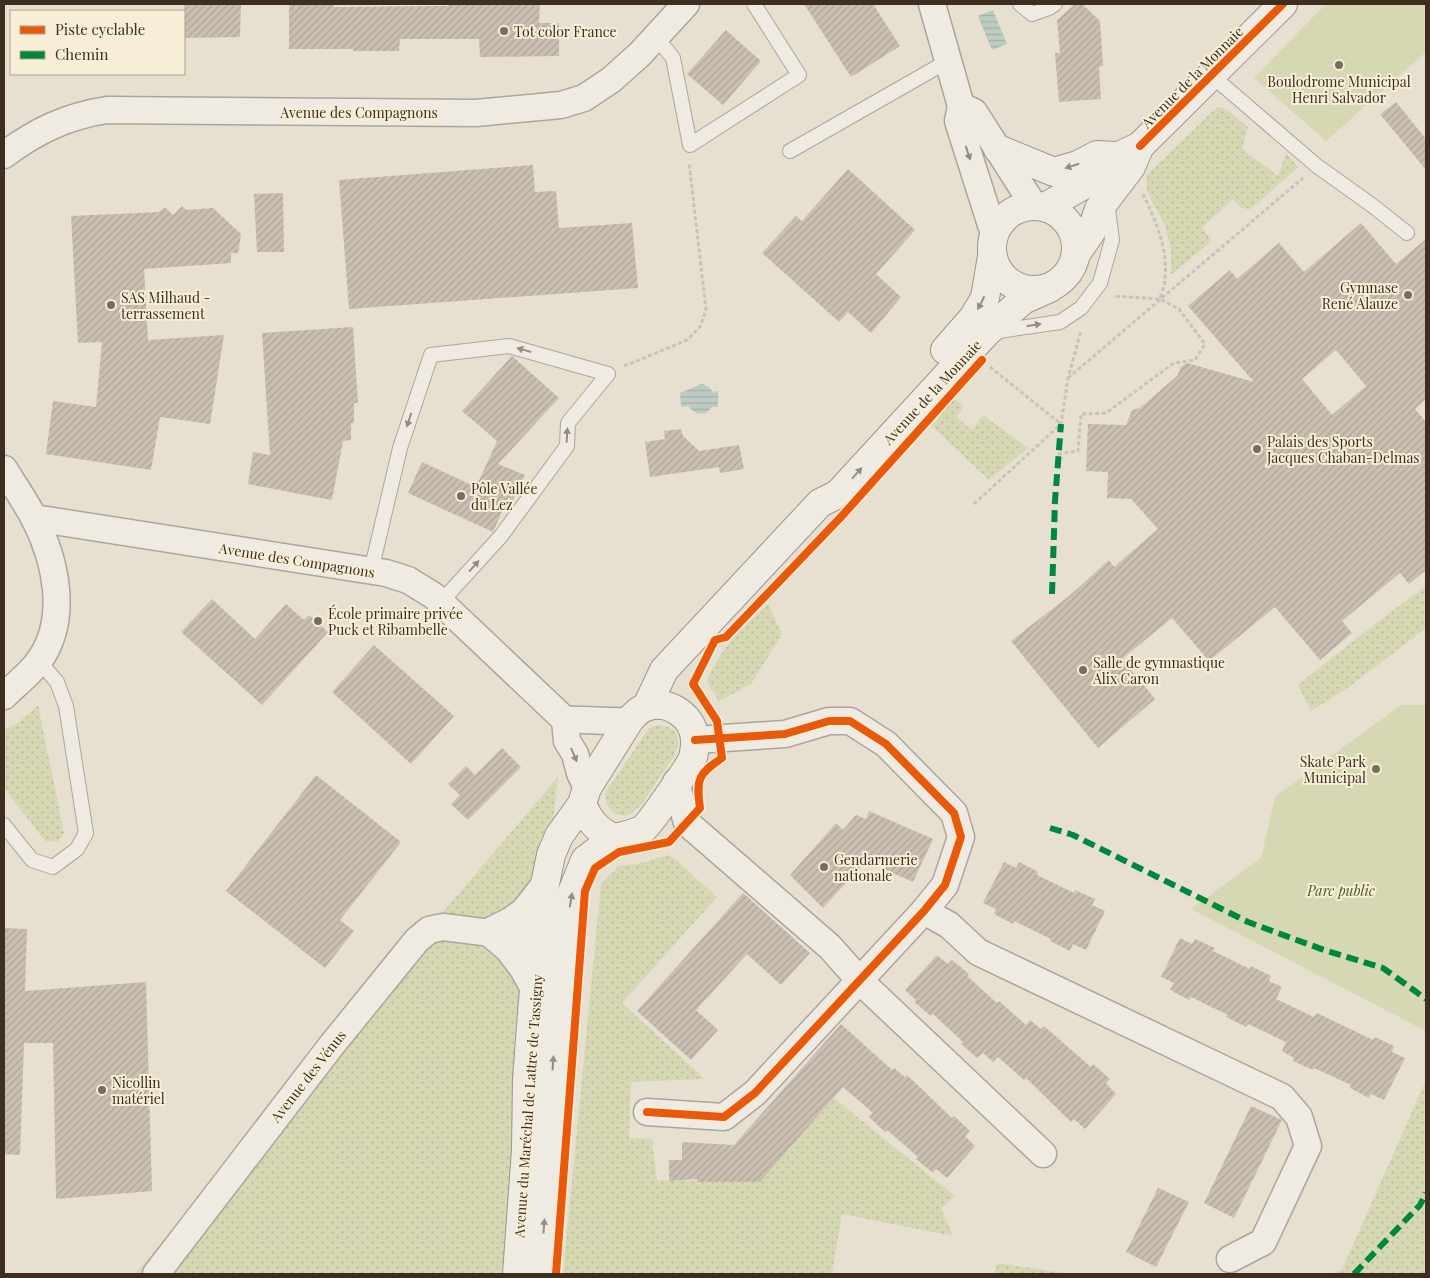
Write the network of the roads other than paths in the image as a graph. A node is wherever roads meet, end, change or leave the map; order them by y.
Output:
1 (686, 4) edge
2 (754, 4) edge
3 (932, 4) edge
4 (1020, 4) edge
5 (1055, 4) edge
6 (1283, 4) edge
7 (656, 37) junction
8 (948, 61) junction
9 (1211, 76) junction
10 (960, 106) junction
11 (998, 149) junction
12 (790, 151) dead end
13 (4, 155) edge
14 (1128, 158) junction
15 (1106, 198) junction
16 (1039, 207) junction
17 (1407, 233) dead end
18 (993, 245) junction
19 (1076, 254) junction
20 (1050, 288) junction
21 (986, 333) junction
22 (4, 469) edge
23 (820, 503) junction
24 (34, 518) junction
25 (371, 571) junction
26 (441, 602) junction
27 (684, 649) junction
28 (39, 661) junction
29 (4, 696) edge
30 (677, 709) junction
31 (638, 714) junction
32 (565, 720) junction
33 (695, 740) junction
34 (676, 782) junction
35 (584, 796) junction
36 (687, 823) junction
37 (4, 825) edge
38 (644, 828) junction
39 (614, 838) junction
40 (9, 843) edge
41 (545, 884) junction
42 (924, 911) junction
43 (488, 932) junction
44 (552, 940) junction
45 (860, 981) junction
46 (534, 989) junction
47 (647, 1112) dead end
48 (1043, 1154) dead end
49 (1230, 1259) dead end
50 (156, 1274) edge
51 (517, 1274) edge
52 (541, 1274) edge

1 - 7 street, Avenue des Compagnons
2 - 7 lane
3 - 8 street
4 - 5 lane
6 - 9 street, Avenue de la Monnaie
7 - 13 street, Avenue des Compagnons
8 - 10 street
8 - 12 lane
9 - 14 street, Avenue de la Monnaie
9 - 17 lane
10 - 11 street
10 -> 18 street
14 -> 11 street
11 - 16 street
14 - 15 street, Avenue de la Monnaie
14 - 16 street, Avenue de la Monnaie
15 - 19 street, Avenue de la Monnaie
21 -> 15 lane
16 - 18 street
16 - 19 street
18 - 20 street
18 -> 23 street, Avenue de la Monnaie
19 - 20 street
20 - 21 street, Avenue de la Monnaie
23 -> 21 street, Avenue de la Monnaie
22 - 24 street
23 - 27 street, Avenue de la Monnaie
24 - 25 street, Avenue des Compagnons
24 - 28 street
25 - 26 street, Avenue des Compagnons
26 -> 25 lane
26 - 32 street, Avenue des Compagnons
27 - 30 street
27 - 31 street, Avenue de la Monnaie
28 - 29 street
28 - 40 lane
30 - 31 street
30 - 33 street
31 - 32 street
31 - 35 street, Avenue de la Monnaie
32 -> 35 street
33 - 34 street
33 - 42 street
34 - 36 street
34 - 38 street
35 - 39 street
35 - 41 street, Avenue du Maréchal de Lattre de Tassigny
36 - 38 street
36 - 45 street
37 - 40 lane
38 - 39 street
44 -> 39 street, Avenue du Maréchal de Lattre de Tassigny
41 - 43 street
41 - 44 street, Avenue du Maréchal de Lattre de Tassigny
42 - 45 street
42 - 49 street
43 - 44 street, Avenue des Vénus
43 - 46 street
43 - 50 street, Avenue des Vénus
44 - 46 street, Avenue du Maréchal de Lattre de Tassigny
52 -> 44 street, Avenue du Maréchal de Lattre de Tassigny
45 - 47 street
45 - 48 street
46 - 51 street, Avenue du Maréchal de Lattre de Tassigny

